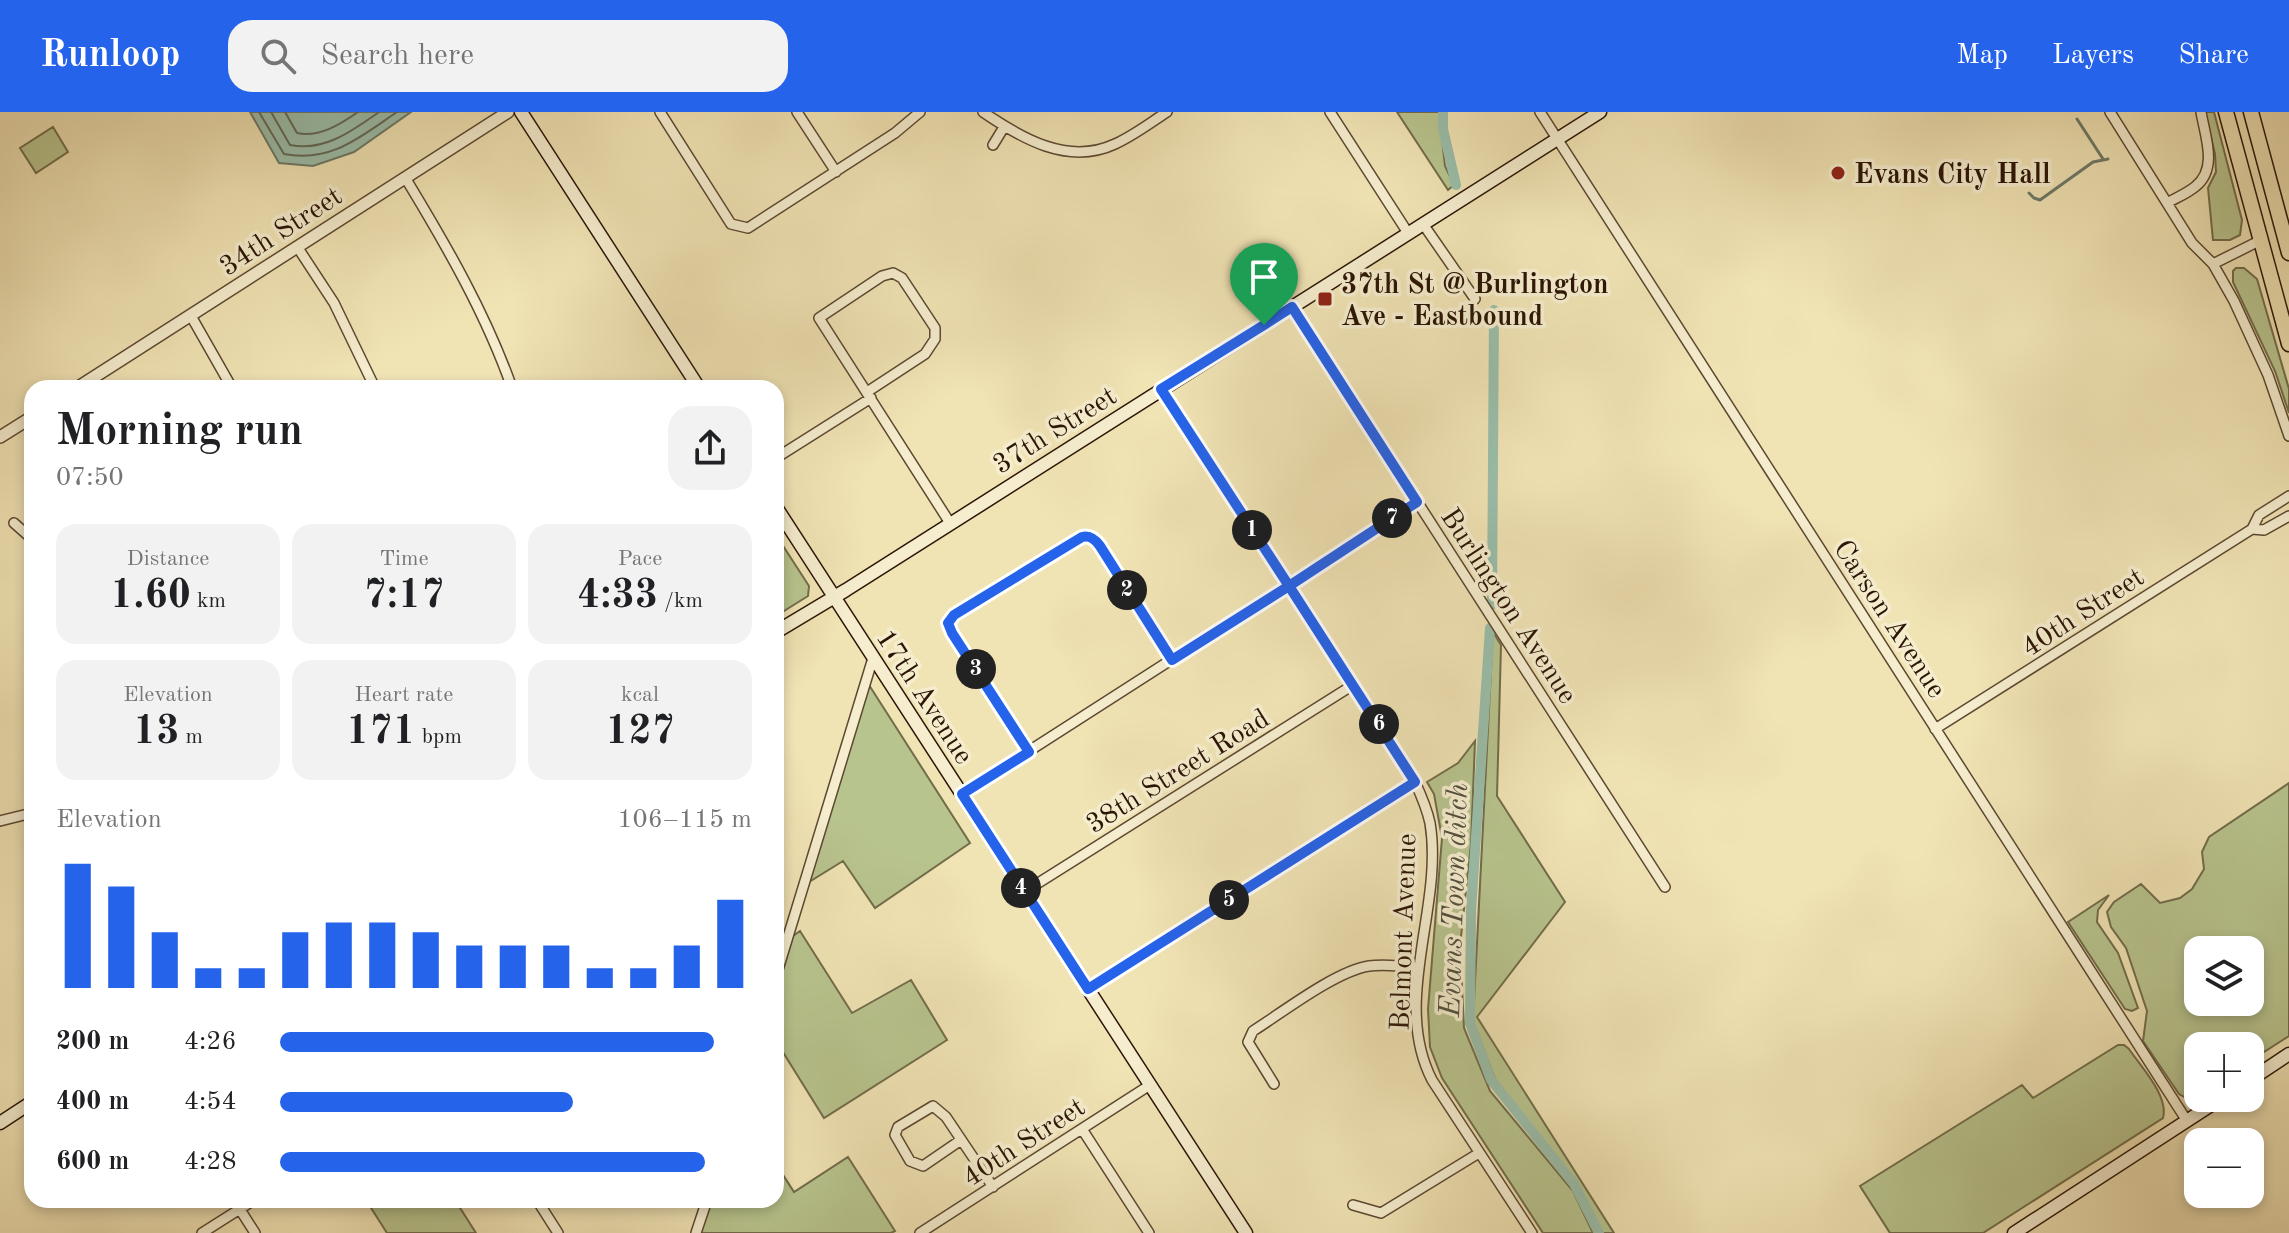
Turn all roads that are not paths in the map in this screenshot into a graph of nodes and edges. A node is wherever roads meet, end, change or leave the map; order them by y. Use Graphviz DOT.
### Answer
graph roads {
  1 [pos="508,112"];
  2 [pos="521,112"];
  3 [pos="660,112"];
  4 [pos="797,112"];
  5 [pos="920,112"];
  6 [pos="983,112"];
  7 [pos="1167,112"];
  8 [pos="1330,112"];
  9 [pos="1540,112"];
  10 [pos="1600,112"];
  11 [pos="2110,112"];
  12 [pos="2201,112"];
  13 [pos="2226,112"];
  14 [pos="2251,112"];
  15 [pos="1004,127"];
  16 [pos="1557,139"];
  17 [pos="993,145"];
  18 [pos="836,172"];
  19 [pos="406,179"];
  20 [pos="2167,203"];
  21 [pos="1423,224"];
  22 [pos="2286,225"];
  23 [pos="1408,233"];
  24 [pos="2261,240"];
  25 [pos="298,248"];
  26 [pos="2289,253"];
  27 [pos="2213,264"];
  28 [pos="1475,299"];
  29 [pos="1292,307"];
  30 [pos="191,316"];
  31 [pos="2289,344"];
  32 [pos="94,380"];
  33 [pos="227,380"];
  34 [pos="371,380"];
  35 [pos="509,380"];
  36 [pos="694,380"];
  37 [pos="1161,389"];
  38 [pos="869,395"];
  39 [pos="24,422"];
  40 [pos="2289,436"];
  41 [pos="0,437"];
  42 [pos="784,453"];
  43 [pos="2289,496"];
  44 [pos="1417,502"];
  45 [pos="2289,516"];
  46 [pos="784,519"];
  47 [pos="14,523"];
  48 [pos="950,523"];
  49 [pos="2252,529"];
  50 [pos="24,532"];
  51 [pos="1289,586"];
  52 [pos="834,597"];
  53 [pos="784,627"];
  54 [pos="873,658"];
  55 [pos="1172,660"];
  56 [pos="1353,685"];
  57 [pos="1935,729"];
  58 [pos="1029,752"];
  59 [pos="1415,782"];
  60 [pos="962,794"];
  61 [pos="24,815"];
  62 [pos="0,821"];
  63 [pos="1665,887"];
  64 [pos="1024,892"];
  65 [pos="784,950"];
  66 [pos="1419,968"];
  67 [pos="1088,989"];
  68 [pos="2289,1054"];
  69 [pos="2264,1071"];
  70 [pos="1274,1084"];
  71 [pos="1150,1085"];
  72 [pos="24,1107"];
  73 [pos="2201,1112"];
  74 [pos="2187,1121"];
  75 [pos="0,1123"];
  76 [pos="1082,1129"];
  77 [pos="961,1140"];
  78 [pos="1479,1153"];
  79 [pos="993,1187"];
  80 [pos="1353,1205"];
  81 [pos="232,1208"];
  82 [pos="239,1208"];
  83 [pos="542,1208"];
  84 [pos="704,1208"];
  85 [pos="202,1233"];
  86 [pos="255,1233"];
  87 [pos="558,1233"];
  88 [pos="696,1233"];
  89 [pos="920,1233"];
  90 [pos="1149,1233"];
  91 [pos="1246,1233"];
  92 [pos="1532,1233"];
  93 [pos="2014,1233"];
  1 -- 19 [label="street, 34th Street"];
  2 -- 36 [label="main road"];
  3 -- 18 [label="street"];
  4 -- 18 [label="street"];
  5 -- 18 [label="street"];
  6 -- 15 [label="street"];
  7 -- 15 [label="street"];
  8 -- 23 [label="street"];
  9 -- 16 [label="street, Carson Avenue"];
  10 -- 16 [label="main road, 37th Street"];
  11 -- 20 [label="street"];
  12 -- 20 [label="street"];
  13 -- 24 [label="highway"];
  14 -- 22 [label="highway"];
  15 -- 17 [label="street"];
  16 -- 21 [label="main road, 37th Street"];
  16 -- 57 [label="street, Carson Avenue"];
  19 -- 25 [label="street, 34th Street"];
  19 -- 35 [label="street"];
  20 -- 27 [label="street"];
  21 -- 23 [label="main road, 37th Street"];
  21 -- 28 [label="street"];
  22 -- 26 [label="highway"];
  23 -- 29 [label="main road, 37th Street"];
  24 -- 27 [label="street"];
  24 -- 31 [label="highway"];
  25 -- 30 [label="street, 34th Street"];
  25 -- 34 [label="street"];
  27 -- 40 [label="street"];
  29 -- 37 [label="main road, 37th Street"];
  29 -- 44 [label="street, Burlington Avenue"];
  30 -- 32 [label="street, 34th Street"];
  30 -- 33 [label="street"];
  37 -- 48 [label="main road, 37th Street"];
  37 -- 51 [label="street, Belmont Avenue"];
  38 -- 38 [label="street"];
  38 -- 42 [label="street"];
  38 -- 48 [label="street"];
  39 -- 41 [label="street"];
  43 -- 49 [label="street, 40th Street"];
  44 -- 51 [label="street"];
  44 -- 63 [label="street, Burlington Avenue"];
  45 -- 49 [label="street, 40th Street"];
  46 -- 52 [label="main road, 17th Avenue"];
  47 -- 50 [label="street"];
  48 -- 52 [label="main road, 37th Street"];
  49 -- 57 [label="street, 40th Street"];
  51 -- 55 [label="street"];
  51 -- 56 [label="street, Belmont Avenue"];
  52 -- 53 [label="main road, 37th Street"];
  52 -- 54 [label="main road, 17th Avenue"];
  54 -- 60 [label="main road, 17th Avenue"];
  54 -- 65 [label="street"];
  55 -- 58 [label="street"];
  55 -- 58 [label="street"];
  56 -- 59 [label="street, Belmont Avenue"];
  56 -- 64 [label="street, 38th Street Road"];
  57 -- 74 [label="street, Carson Avenue"];
  58 -- 60 [label="street"];
  59 -- 66 [label="street, Belmont Avenue"];
  59 -- 67 [label="street"];
  60 -- 64 [label="main road, 17th Avenue"];
  61 -- 62 [label="street"];
  64 -- 67 [label="main road, 17th Avenue"];
  66 -- 70 [label="street"];
  66 -- 78 [label="street, Belmont Avenue"];
  67 -- 71 [label="main road, 17th Avenue"];
  68 -- 69 [label="main road"];
  71 -- 76 [label="street, 40th Street"];
  71 -- 91 [label="main road, 17th Avenue"];
  72 -- 75 [label="main road"];
  73 -- 74 [label="main road"];
  74 -- 93 [label="main road"];
  76 -- 79 [label="street, 40th Street"];
  76 -- 90 [label="street"];
  77 -- 77 [label="street"];
  77 -- 79 [label="street"];
  78 -- 80 [label="street"];
  78 -- 92 [label="street, Belmont Avenue"];
  79 -- 89 [label="street, 40th Street"];
  81 -- 85 [label="street"];
  82 -- 86 [label="street"];
  83 -- 87 [label="street"];
  84 -- 88 [label="street"];
}
